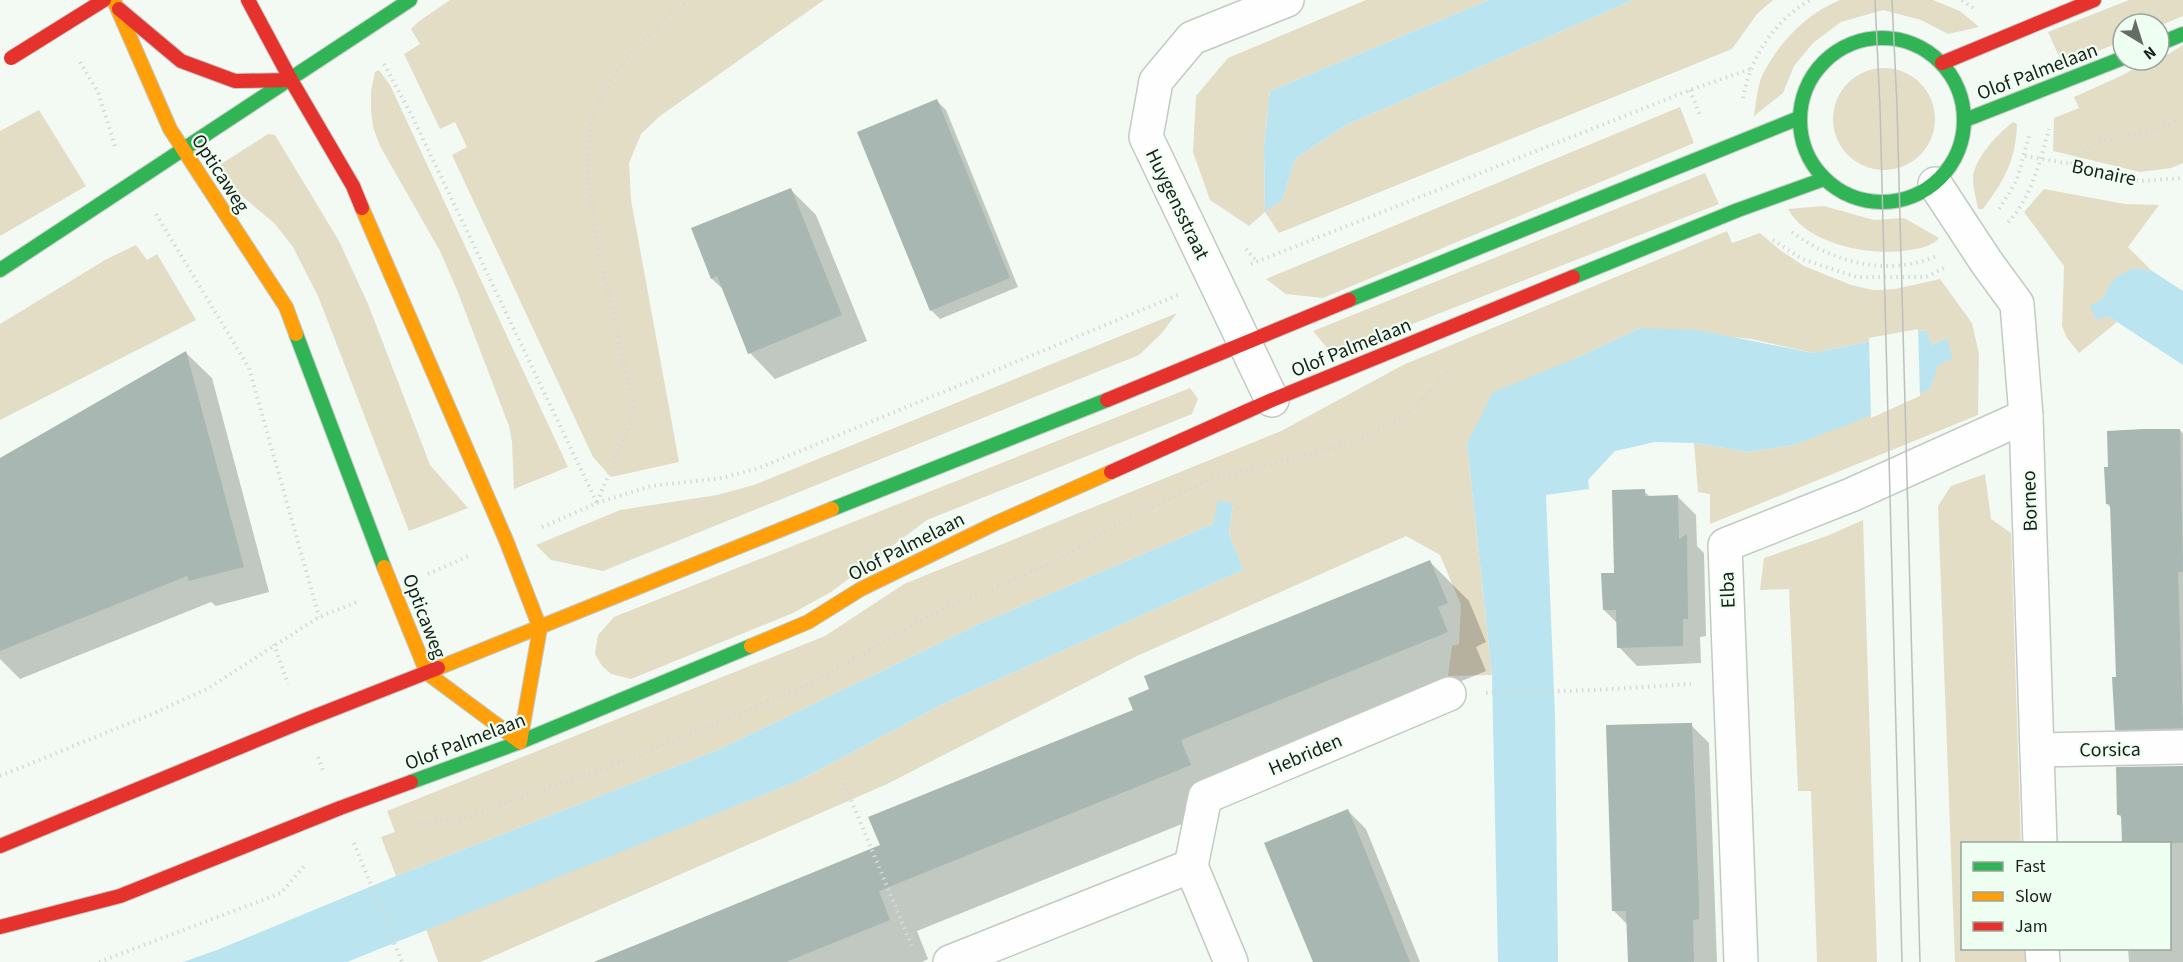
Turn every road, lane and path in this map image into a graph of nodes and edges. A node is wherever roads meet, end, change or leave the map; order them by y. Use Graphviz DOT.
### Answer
graph roads {
  1 [pos="104,0"];
  2 [pos="248,0"];
  3 [pos="410,0"];
  4 [pos="690,0"];
  5 [pos="1287,0"];
  6 [pos="1962,0"];
  7 [pos="2094,0"];
  8 [pos="116,4"];
  9 [pos="366,30"];
  10 [pos="2002,38"];
  11 [pos="5,62"];
  12 [pos="80,62"];
  13 [pos="1942,63"];
  14 [pos="2111,63"];
  15 [pos="1750,69"];
  16 [pos="291,80"];
  17 [pos="2027,96"];
  18 [pos="1799,118"];
  19 [pos="1965,120"];
  20 [pos="2183,120"];
  21 [pos="182,150"];
  22 [pos="2025,156"];
  23 [pos="2071,164"];
  24 [pos="2183,177"];
  25 [pos="1824,179"];
  26 [pos="136,182"];
  27 [pos="1935,184"];
  28 [pos="1780,235"];
  29 [pos="1970,238"];
  30 [pos="1771,239"];
  31 [pos="1854,263"];
  32 [pos="0,270"];
  33 [pos="1214,280"];
  34 [pos="1244,342"];
  35 [pos="1450,370"];
  36 [pos="1272,400"];
  37 [pos="2026,416"];
  38 [pos="597,503"];
  39 [pos="507,540"];
  40 [pos="394,588"];
  41 [pos="319,617"];
  42 [pos="540,628"];
  43 [pos="427,674"];
  44 [pos="1731,682"];
  45 [pos="1449,694"];
  46 [pos="520,742"];
  47 [pos="2183,747"];
  48 [pos="2037,750"];
  49 [pos="0,776"];
  50 [pos="842,778"];
  51 [pos="413,824"];
  52 [pos="364,841"];
  53 [pos="2040,842"];
  54 [pos="355,844"];
  55 [pos="0,846"];
  56 [pos="345,848"];
  57 [pos="307,862"];
  58 [pos="1191,866"];
  59 [pos="0,927"];
  60 [pos="914,951"];
  61 [pos="99,962"];
  62 [pos="402,962"];
  63 [pos="951,962"];
  64 [pos="1231,962"];
  65 [pos="1741,962"];
  1 -- 11 [label="street, bridge"];
  2 -- 16 [label="street"];
  3 -- 9 [label="street"];
  4 -- 38 [label="path"];
  5 -- 33 [label="street, Huygensstraat"];
  6 -- 10 [label="path"];
  7 -- 10 [label="street"];
  8 -- 16 [label="street"];
  8 -- 21 [label="street, Opticaweg"];
  9 -- 16 [label="street"];
  9 -- 38 [label="path"];
  10 -- 13 [label="street"];
  12 -- 26 [label="path"];
  13 -- 18 [label="street"];
  13 -- 19 [label="street"];
  14 -- 17 [label="street, Olof Palmelaan"];
  15 -- 33 [label="path"];
  16 -- 21 [label="street"];
  16 -- 39 [label="street"];
  17 -- 19 [label="street, Olof Palmelaan"];
  17 -- 22 [label="path"];
  18 -- 25 [label="street"];
  18 -- 34 [label="street"];
  19 -- 27 [label="street"];
  20 -- 23 [label="path"];
  21 -- 26 [label="street"];
  21 -- 40 [label="street, Opticaweg"];
  22 -- 23 [label="path, Bonaire"];
  22 -- 29 [label="path"];
  23 -- 24 [label="path, Bonaire"];
  25 -- 27 [label="street"];
  25 -- 36 [label="street, Olof Palmelaan"];
  26 -- 32 [label="street"];
  26 -- 41 [label="path"];
  27 -- 29 [label="street, Borneo"];
  28 -- 30 [label="path"];
  29 -- 31 [label="path"];
  29 -- 37 [label="street, Borneo"];
  33 -- 34 [label="street, Huygensstraat"];
  33 -- 38 [label="path"];
  34 -- 36 [label="street, Huygensstraat"];
  34 -- 42 [label="street"];
  35 -- 51 [label="path"];
  36 -- 46 [label="street, Olof Palmelaan"];
  37 -- 44 [label="street, Elba"];
  37 -- 48 [label="street, Borneo"];
  38 -- 39 [label="path"];
  39 -- 40 [label="path"];
  39 -- 42 [label="street"];
  40 -- 41 [label="path"];
  40 -- 43 [label="street, Opticaweg"];
  41 -- 49 [label="path"];
  42 -- 43 [label="street"];
  42 -- 46 [label="street"];
  43 -- 46 [label="street, Opticaweg"];
  43 -- 55 [label="street"];
  44 -- 45 [label="path"];
  44 -- 65 [label="street, Elba"];
  45 -- 58 [label="street, Hebriden"];
  46 -- 59 [label="street, Olof Palmelaan"];
  47 -- 48 [label="street, Corsica"];
  48 -- 53 [label="street, Borneo"];
  50 -- 60 [label="path"];
  52 -- 54 [label="path"];
  54 -- 56 [label="path"];
  54 -- 62 [label="path"];
  57 -- 61 [label="path"];
  58 -- 63 [label="street"];
  58 -- 64 [label="street"];
}
